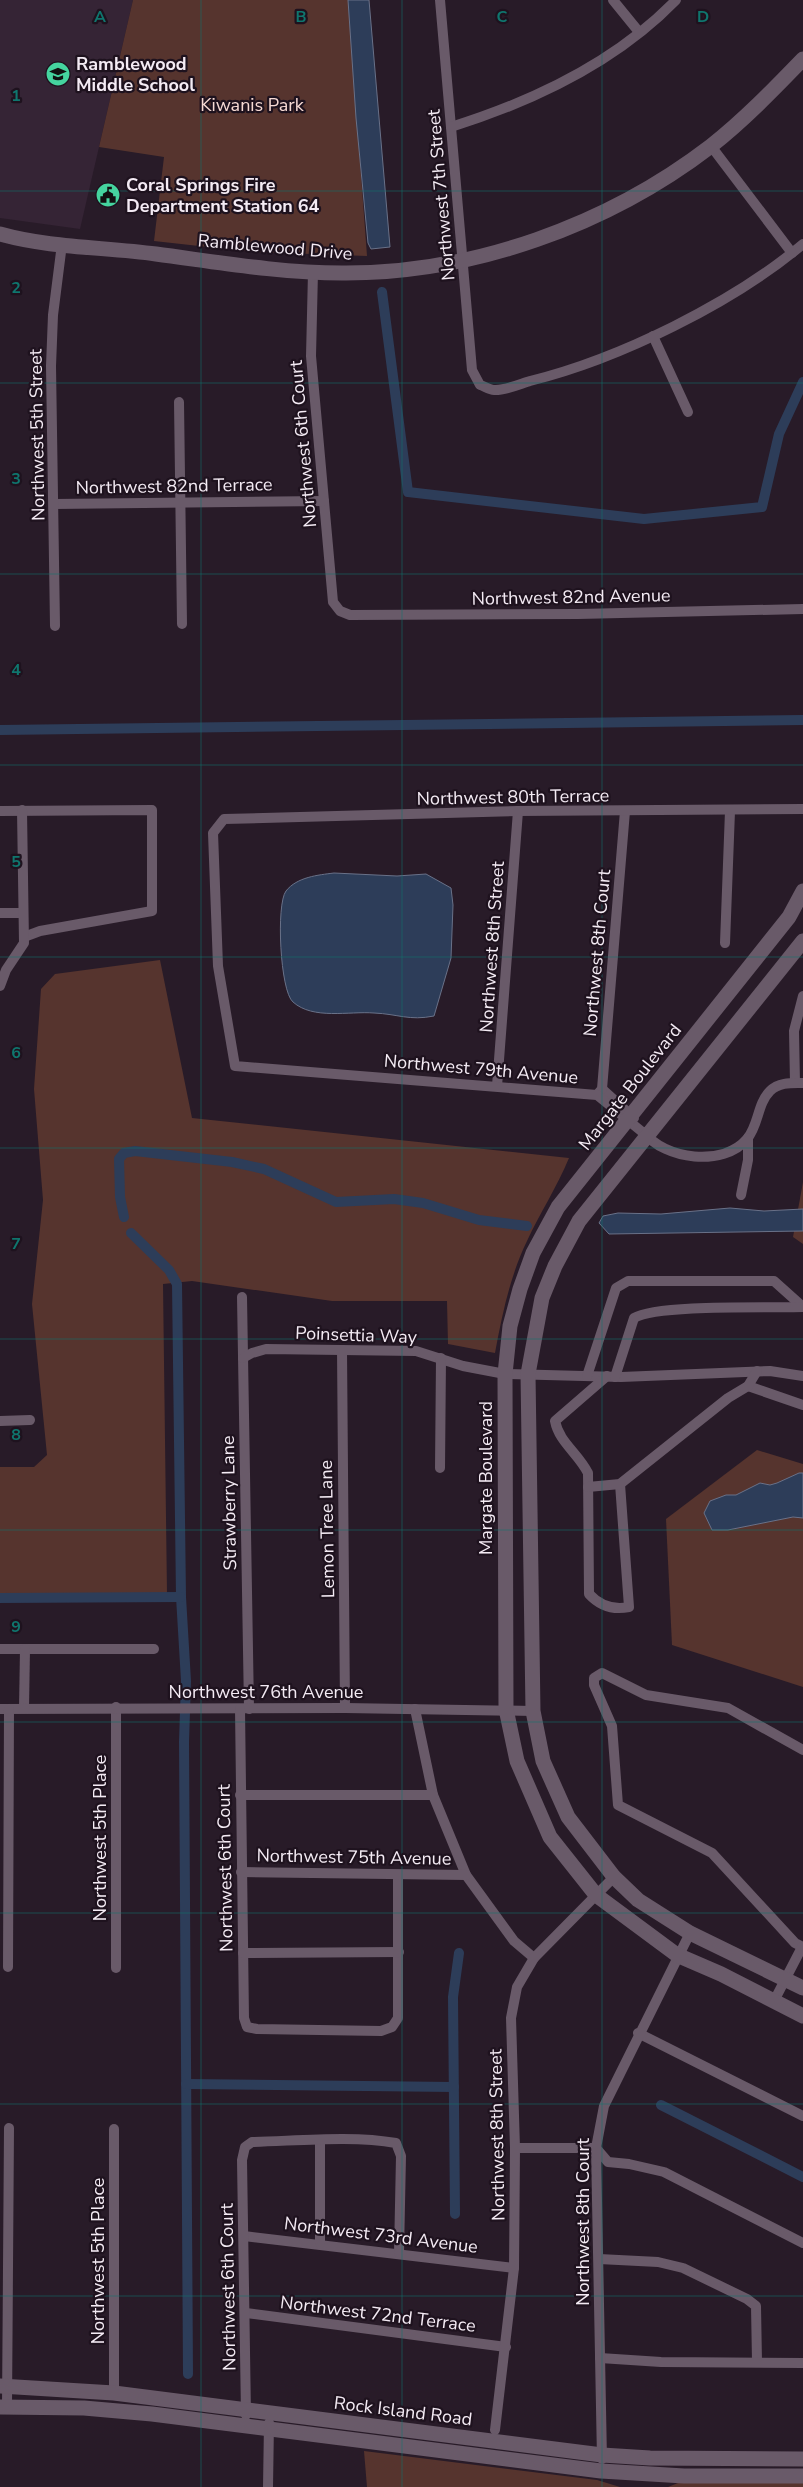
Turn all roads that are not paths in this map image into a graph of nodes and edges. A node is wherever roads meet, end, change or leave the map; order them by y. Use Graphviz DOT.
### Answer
graph roads {
  1 [pos="440,0"];
  2 [pos="613,0"];
  3 [pos="676,0"];
  4 [pos="639,32"];
  5 [pos="803,59"];
  6 [pos="451,127"];
  7 [pos="711,146"];
  8 [pos="4,237"];
  9 [pos="62,244"];
  10 [pos="803,244"];
  11 [pos="792,253"];
  12 [pos="463,260"];
  13 [pos="312,272"];
  14 [pos="653,336"];
  15 [pos="179,402"];
  16 [pos="688,412"];
  17 [pos="324,500"];
  18 [pos="182,502"];
  19 [pos="54,504"];
  20 [pos="803,609"];
  21 [pos="340,611"];
  22 [pos="182,624"];
  23 [pos="55,626"];
  24 [pos="803,809"];
  25 [pos="0,810"];
  26 [pos="22,810"];
  27 [pos="518,811"];
  28 [pos="625,811"];
  29 [pos="730,811"];
  30 [pos="803,891"];
  31 [pos="0,913"];
  32 [pos="23,913"];
  33 [pos="24,937"];
  34 [pos="803,941"];
  35 [pos="725,943"];
  36 [pos="0,986"];
  37 [pos="803,996"];
  38 [pos="235,1066"];
  39 [pos="799,1083"];
  40 [pos="497,1086"];
  41 [pos="599,1092"];
  42 [pos="629,1117"];
  43 [pos="646,1135"];
  44 [pos="748,1138"];
  45 [pos="741,1195"];
  46 [pos="242,1297"];
  47 [pos="803,1307"];
  48 [pos="342,1350"];
  49 [pos="243,1358"];
  50 [pos="441,1358"];
  51 [pos="757,1371"];
  52 [pos="505,1374"];
  53 [pos="528,1374"];
  54 [pos="587,1376"];
  55 [pos="611,1376"];
  56 [pos="803,1376"];
  57 [pos="748,1386"];
  58 [pos="803,1405"];
  59 [pos="30,1420"];
  60 [pos="0,1421"];
  61 [pos="440,1468"];
  62 [pos="620,1484"];
  63 [pos="588,1488"];
  64 [pos="0,1649"];
  65 [pos="24,1649"];
  66 [pos="154,1649"];
  67 [pos="116,1707"];
  68 [pos="24,1708"];
  69 [pos="345,1708"];
  70 [pos="4,1709"];
  71 [pos="244,1709"];
  72 [pos="415,1709"];
  73 [pos="506,1709"];
  74 [pos="533,1710"];
  75 [pos="803,1750"];
  76 [pos="240,1795"];
  77 [pos="433,1795"];
  78 [pos="241,1872"];
  79 [pos="398,1875"];
  80 [pos="466,1875"];
  81 [pos="614,1877"];
  82 [pos="596,1895"];
  83 [pos="690,1933"];
  84 [pos="803,1947"];
  85 [pos="399,1952"];
  86 [pos="243,1953"];
  87 [pos="677,1955"];
  88 [pos="534,1958"];
  89 [pos="8,1967"];
  90 [pos="116,1968"];
  91 [pos="786,1980"];
  92 [pos="803,1988"];
  93 [pos="774,2001"];
  94 [pos="803,2015"];
  95 [pos="638,2033"];
  96 [pos="803,2116"];
  97 [pos="9,2128"];
  98 [pos="114,2129"];
  99 [pos="320,2140"];
  100 [pos="515,2148"];
  101 [pos="596,2148"];
  102 [pos="244,2236"];
  103 [pos="320,2243"];
  104 [pos="803,2243"];
  105 [pos="399,2253"];
  106 [pos="599,2259"];
  107 [pos="514,2268"];
  108 [pos="246,2313"];
  109 [pos="506,2347"];
  110 [pos="600,2358"];
  111 [pos="757,2362"];
  112 [pos="803,2363"];
  113 [pos="4,2386"];
  114 [pos="114,2392"];
  115 [pos="3,2407"];
  116 [pos="246,2410"];
  117 [pos="269,2413"];
  118 [pos="246,2426"];
  119 [pos="269,2429"];
  120 [pos="495,2430"];
  121 [pos="602,2455"];
  122 [pos="803,2459"];
  123 [pos="601,2471"];
  124 [pos="803,2476"];
  125 [pos="268,2487"];
  1 -- 6 [label="street, Northwest 7th Street"];
  2 -- 4 [label="street"];
  3 -- 4 [label="street"];
  4 -- 6 [label="street"];
  5 -- 7 [label="street, Ramblewood Drive"];
  6 -- 12 [label="street, Northwest 7th Street"];
  7 -- 11 [label="street"];
  7 -- 12 [label="street, Ramblewood Drive"];
  8 -- 9 [label="street, Ramblewood Drive"];
  9 -- 13 [label="street, Ramblewood Drive"];
  9 -- 19 [label="street, Northwest 5th Street"];
  10 -- 11 [label="street"];
  11 -- 14 [label="street"];
  12 -- 13 [label="street, Ramblewood Drive"];
  12 -- 14 [label="street, Northwest 7th Street"];
  13 -- 17 [label="street, Northwest 6th Court"];
  14 -- 16 [label="street"];
  15 -- 18 [label="street"];
  17 -- 18 [label="street, Northwest 82nd Terrace"];
  17 -- 21 [label="street, Northwest 6th Court"];
  18 -- 19 [label="street, Northwest 82nd Terrace"];
  18 -- 22 [label="street"];
  19 -- 23 [label="street, Northwest 5th Street"];
  20 -- 21 [label="street, Northwest 82nd Avenue"];
  24 -- 29 [label="street, Northwest 80th Terrace"];
  25 -- 26 [label="street"];
  26 -- 32 [label="street"];
  26 -- 33 [label="street"];
  27 -- 28 [label="street, Northwest 80th Terrace"];
  27 -- 38 [label="street, Northwest 80th Terrace"];
  27 -- 40 [label="street, Northwest 8th Street"];
  28 -- 29 [label="street, Northwest 80th Terrace"];
  28 -- 41 [label="street, Northwest 8th Court"];
  29 -- 35 [label="street"];
  30 -- 42 [label="street, Margate Boulevard"];
  31 -- 32 [label="street"];
  32 -- 33 [label="street"];
  33 -- 36 [label="street"];
  34 -- 43 [label="street"];
  37 -- 39 [label="street"];
  38 -- 40 [label="street, Northwest 79th Avenue"];
  39 -- 44 [label="street"];
  40 -- 41 [label="street, Northwest 79th Avenue"];
  41 -- 42 [label="street, Northwest 79th Avenue"];
  42 -- 43 [label="street, Northwest 79th Avenue"];
  42 -- 52 [label="street, Margate Boulevard"];
  43 -- 44 [label="street"];
  43 -- 53 [label="street"];
  44 -- 45 [label="street"];
  46 -- 49 [label="street, Strawberry Lane"];
  47 -- 54 [label="street"];
  47 -- 55 [label="street"];
  48 -- 49 [label="street, Poinsettia Way"];
  48 -- 50 [label="street, Poinsettia Way"];
  48 -- 69 [label="street, Lemon Tree Lane"];
  49 -- 71 [label="street, Strawberry Lane"];
  50 -- 52 [label="street, Poinsettia Way"];
  50 -- 61 [label="street"];
  51 -- 55 [label="street, Poinsettia Way"];
  51 -- 56 [label="street, Poinsettia Way"];
  51 -- 57 [label="street"];
  52 -- 53 [label="street, Poinsettia Way"];
  52 -- 73 [label="street, Margate Boulevard"];
  53 -- 54 [label="street, Poinsettia Way"];
  53 -- 74 [label="street"];
  54 -- 55 [label="street, Poinsettia Way"];
  55 -- 63 [label="street"];
  57 -- 58 [label="street"];
  57 -- 62 [label="street"];
  59 -- 60 [label="street"];
  62 -- 63 [label="street"];
  62 -- 63 [label="street"];
  64 -- 65 [label="street"];
  65 -- 66 [label="street"];
  65 -- 68 [label="street"];
  67 -- 68 [label="street, Northwest 76th Avenue"];
  67 -- 71 [label="street, Northwest 76th Avenue"];
  67 -- 90 [label="street, Northwest 5th Place"];
  68 -- 70 [label="street, Northwest 76th Avenue"];
  69 -- 71 [label="street, Northwest 76th Avenue"];
  69 -- 72 [label="street, Northwest 76th Avenue"];
  70 -- 89 [label="street"];
  71 -- 76 [label="street, Northwest 6th Court"];
  72 -- 73 [label="street, Northwest 76th Avenue"];
  72 -- 77 [label="street"];
  73 -- 74 [label="street, Northwest 76th Avenue"];
  73 -- 82 [label="street, Margate Boulevard"];
  74 -- 81 [label="street"];
  75 -- 84 [label="street"];
  76 -- 77 [label="street"];
  76 -- 78 [label="street, Northwest 6th Court"];
  77 -- 80 [label="street"];
  78 -- 79 [label="street, Northwest 75th Avenue"];
  78 -- 86 [label="street, Northwest 6th Court"];
  79 -- 80 [label="street, Northwest 75th Avenue"];
  79 -- 85 [label="street"];
  80 -- 88 [label="street"];
  81 -- 82 [label="street, Northwest 8th Street"];
  81 -- 83 [label="street"];
  82 -- 87 [label="street, Margate Boulevard"];
  82 -- 88 [label="street, Northwest 8th Street"];
  83 -- 87 [label="street, Northwest 8th Court"];
  83 -- 91 [label="street"];
  84 -- 91 [label="street"];
  85 -- 86 [label="street"];
  85 -- 86 [label="street, Northwest 6th Court"];
  87 -- 93 [label="street, Margate Boulevard"];
  87 -- 95 [label="street, Northwest 8th Court"];
  88 -- 100 [label="street, Northwest 8th Street"];
  91 -- 92 [label="street"];
  91 -- 93 [label="street"];
  93 -- 94 [label="street, Margate Boulevard"];
  95 -- 96 [label="street"];
  95 -- 101 [label="street, Northwest 8th Court"];
  97 -- 113 [label="street"];
  98 -- 114 [label="street, Northwest 5th Place"];
  99 -- 102 [label="street, Northwest 6th Court"];
  99 -- 103 [label="street"];
  99 -- 105 [label="street"];
  100 -- 101 [label="street"];
  100 -- 107 [label="street, Northwest 8th Street"];
  101 -- 104 [label="street"];
  101 -- 106 [label="street, Northwest 8th Court"];
  102 -- 103 [label="street, Northwest 73rd Avenue"];
  102 -- 108 [label="street, Northwest 6th Court"];
  103 -- 105 [label="street, Northwest 73rd Avenue"];
  105 -- 107 [label="street, Northwest 73rd Avenue"];
  106 -- 110 [label="street, Northwest 8th Court"];
  106 -- 111 [label="street"];
  107 -- 109 [label="street, Northwest 8th Street"];
  108 -- 109 [label="street, Northwest 72nd Terrace"];
  108 -- 116 [label="street, Northwest 6th Court"];
  109 -- 120 [label="street, Northwest 8th Street"];
  110 -- 111 [label="street"];
  110 -- 121 [label="street, Northwest 8th Court"];
  111 -- 112 [label="street"];
  113 -- 114 [label="street, Rock Island Road"];
  113 -- 115 [label="street"];
  114 -- 116 [label="street, Rock Island Road"];
  115 -- 118 [label="street, Rock Island Road"];
  116 -- 117 [label="street, Rock Island Road"];
  116 -- 118 [label="street, Northwest 6th Court"];
  117 -- 119 [label="street"];
  117 -- 121 [label="street, Rock Island Road"];
  118 -- 119 [label="street, Rock Island Road"];
  119 -- 123 [label="street, Rock Island Road"];
  119 -- 125 [label="street"];
  121 -- 122 [label="street, Rock Island Road"];
  121 -- 123 [label="street, Northwest 8th Court"];
  123 -- 124 [label="street, Rock Island Road"];
}
